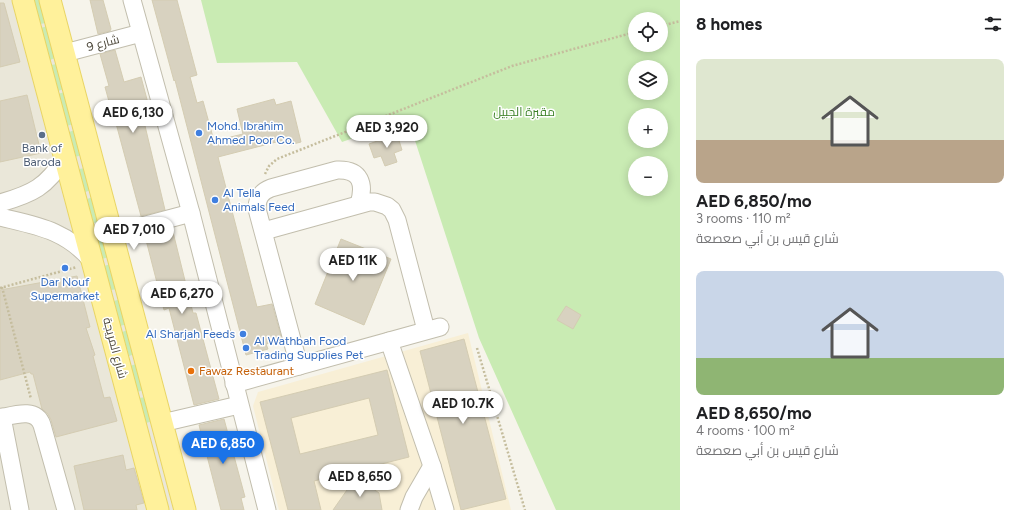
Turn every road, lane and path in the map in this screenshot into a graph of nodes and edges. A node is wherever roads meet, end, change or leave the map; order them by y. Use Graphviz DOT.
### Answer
graph roads {
  1 [pos="22,0"];
  2 [pos="50,0"];
  3 [pos="132,0"];
  4 [pos="680,22"];
  5 [pos="668,25"];
  6 [pos="141,33"];
  7 [pos="628,34"];
  8 [pos="65,53"];
  9 [pos="65,157"];
  10 [pos="262,192"];
  11 [pos="0,202"];
  12 [pos="359,204"];
  13 [pos="191,213"];
  14 [pos="0,217"];
  15 [pos="264,231"];
  16 [pos="112,234"];
  17 [pos="92,262"];
  18 [pos="1,287"];
  19 [pos="389,341"];
  20 [pos="477,348"];
  21 [pos="299,366"];
  22 [pos="234,384"];
  23 [pos="239,405"];
  24 [pos="35,415"];
  25 [pos="1,417"];
  26 [pos="162,423"];
  27 [pos="432,466"];
  28 [pos="150,480"];
  29 [pos="20,510"];
  30 [pos="66,510"];
  31 [pos="158,510"];
  32 [pos="179,510"];
  33 [pos="185,510"];
  34 [pos="267,510"];
  35 [pos="409,510"];
  36 [pos="445,510"];
  37 [pos="525,510"];
  1 -- 9 [label="main road, شارع المريجة"];
  2 -- 8 [label="main road"];
  3 -- 6 [label="street"];
  4 -- 5 [label="path"];
  6 -- 8 [label="street, شارع 9"];
  6 -- 13 [label="street"];
  7 -- 10 [label="path"];
  8 -- 16 [label="main road"];
  9 -- 11 [label="street"];
  9 -- 17 [label="main road, شارع المريجة"];
  10 -- 12 [label="street"];
  10 -- 15 [label="street"];
  12 -- 15 [label="street"];
  12 -- 19 [label="street"];
  13 -- 16 [label="street"];
  13 -- 22 [label="street"];
  14 -- 17 [label="street"];
  15 -- 21 [label="street"];
  16 -- 26 [label="main road"];
  17 -- 18 [label="path"];
  17 -- 28 [label="main road, شارع المريجة"];
  18 -- 24 [label="path"];
  19 -- 21 [label="street"];
  19 -- 27 [label="street"];
  20 -- 37 [label="path"];
  21 -- 22 [label="street"];
  22 -- 23 [label="street"];
  23 -- 26 [label="street"];
  23 -- 34 [label="street"];
  24 -- 25 [label="street"];
  24 -- 30 [label="street"];
  25 -- 29 [label="street"];
  26 -- 33 [label="main road"];
  27 -- 35 [label="street"];
  27 -- 36 [label="street"];
  28 -- 31 [label="main road, شارع المريجة"];
  28 -- 32 [label="main road"];
}
